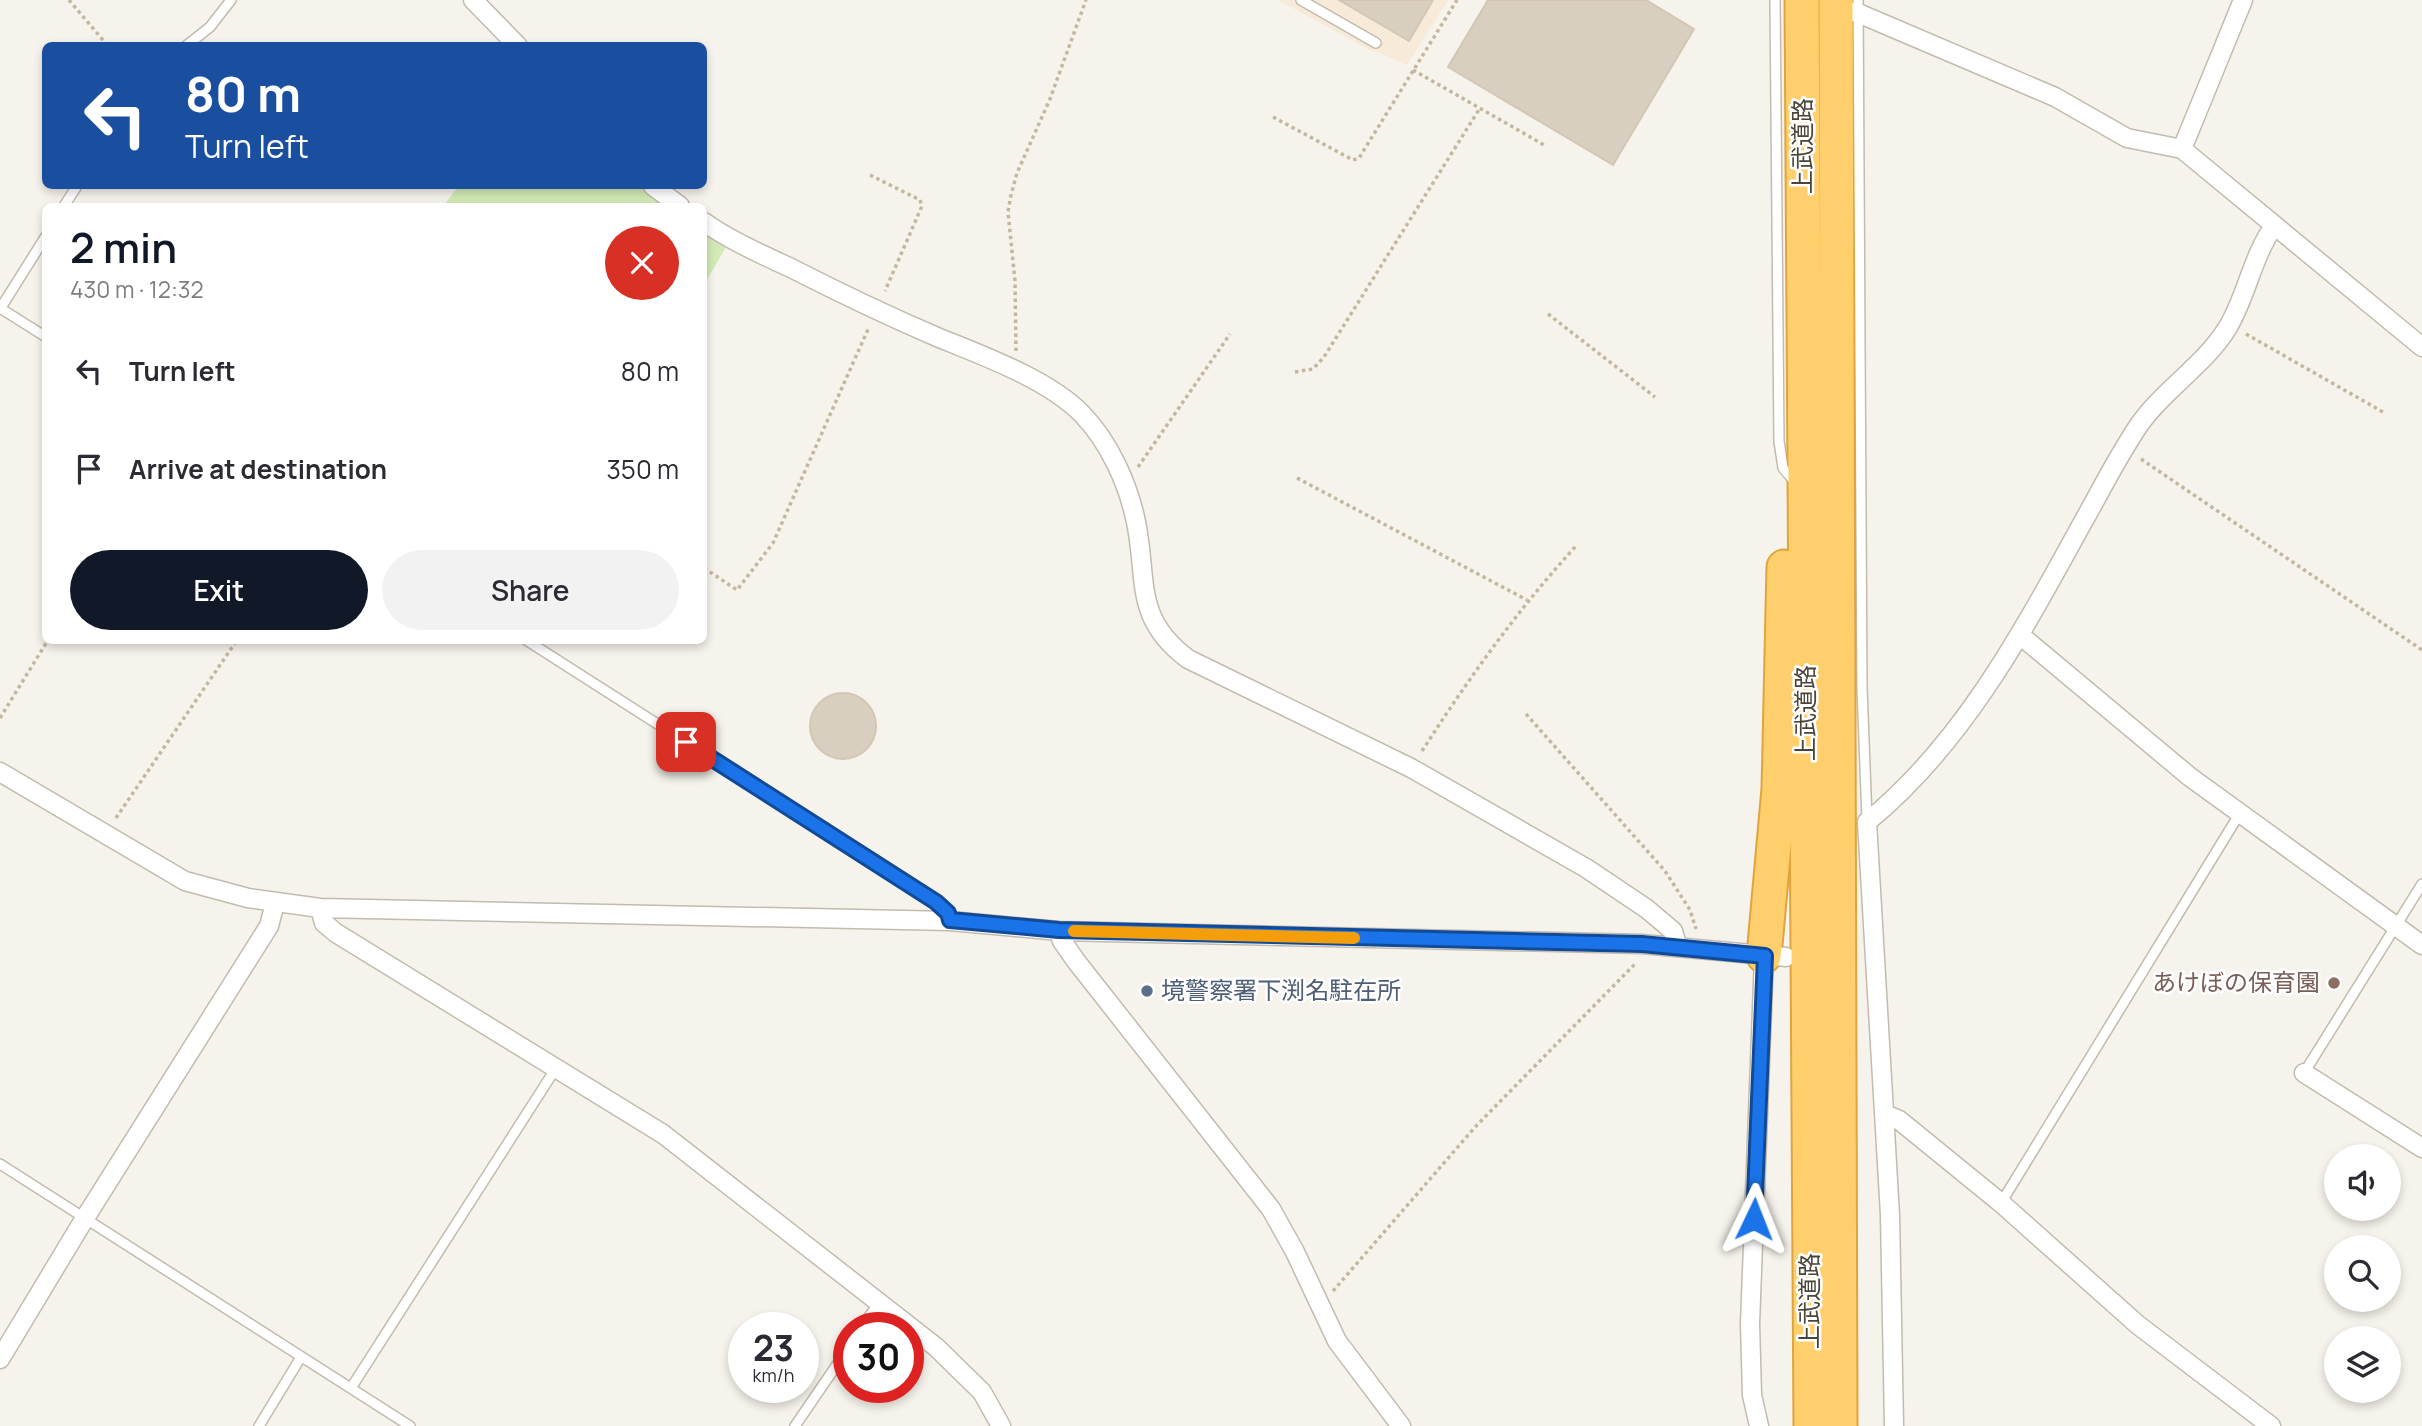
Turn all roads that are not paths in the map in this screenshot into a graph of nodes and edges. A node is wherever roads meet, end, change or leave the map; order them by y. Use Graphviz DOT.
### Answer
graph roads {
  1 [pos="232,0"];
  2 [pos="473,0"];
  3 [pos="1301,0"];
  4 [pos="1775,0"];
  5 [pos="1802,0"];
  6 [pos="2244,0"];
  7 [pos="1847,5"];
  8 [pos="191,42"];
  9 [pos="514,42"];
  10 [pos="1376,43"];
  11 [pos="2182,149"];
  12 [pos="657,189"];
  13 [pos="676,203"];
  14 [pos="707,224"];
  15 [pos="2274,226"];
  16 [pos="42,242"];
  17 [pos="0,309"];
  18 [pos="42,335"];
  19 [pos="2422,347"];
  20 [pos="1804,418"];
  21 [pos="1793,480"];
  22 [pos="2020,635"];
  23 [pos="532,644"];
  24 [pos="0,772"];
  25 [pos="2240,813"];
  26 [pos="1867,822"];
  27 [pos="2422,884"];
  28 [pos="275,903"];
  29 [pos="320,908"];
  30 [pos="950,920"];
  31 [pos="2396,927"];
  32 [pos="1059,930"];
  33 [pos="2422,945"];
  34 [pos="1676,946"];
  35 [pos="1775,956"];
  36 [pos="1852,959"];
  37 [pos="1876,959"];
  38 [pos="557,1066"];
  39 [pos="2304,1073"];
  40 [pos="1885,1114"];
  41 [pos="2422,1148"];
  42 [pos="0,1164"];
  43 [pos="2001,1203"];
  44 [pos="85,1218"];
  45 [pos="878,1304"];
  46 [pos="872,1312"];
  47 [pos="301,1357"];
  48 [pos="0,1359"];
  49 [pos="833,1370"];
  50 [pos="351,1388"];
  51 [pos="259,1426"];
  52 [pos="410,1426"];
  53 [pos="795,1426"];
  54 [pos="1001,1426"];
  55 [pos="1401,1426"];
  56 [pos="1759,1426"];
  57 [pos="1811,1426"];
  58 [pos="1840,1426"];
  59 [pos="1894,1426"];
  60 [pos="2271,1426"];
  1 -- 8 [label="lane"];
  2 -- 9 [label="street"];
  3 -- 10 [label="lane"];
  4 -- 21 [label="lane"];
  5 -- 20 [label="highway, 上武道路"];
  6 -- 11 [label="street"];
  7 -- 11 [label="street"];
  7 -- 26 [label="lane"];
  7 -- 58 [label="highway, 上武道路"];
  11 -- 15 [label="street"];
  12 -- 13 [label="street"];
  14 -- 34 [label="street"];
  15 -- 19 [label="street"];
  15 -- 22 [label="street"];
  16 -- 17 [label="lane"];
  17 -- 18 [label="lane"];
  20 -- 21 [label="highway"];
  20 -- 57 [label="highway, 上武道路"];
  21 -- 35 [label="highway"];
  22 -- 25 [label="street"];
  22 -- 26 [label="street"];
  23 -- 30 [label="lane"];
  24 -- 28 [label="street"];
  25 -- 31 [label="street"];
  25 -- 43 [label="lane"];
  26 -- 37 [label="street"];
  27 -- 31 [label="lane"];
  28 -- 29 [label="street"];
  28 -- 44 [label="street"];
  29 -- 30 [label="street"];
  29 -- 38 [label="street"];
  30 -- 32 [label="street"];
  31 -- 33 [label="street"];
  31 -- 39 [label="lane"];
  32 -- 34 [label="street"];
  32 -- 55 [label="street"];
  34 -- 35 [label="street"];
  35 -- 56 [label="street"];
  36 -- 37 [label="street"];
  37 -- 40 [label="street"];
  38 -- 45 [label="street"];
  38 -- 50 [label="lane"];
  39 -- 41 [label="street"];
  40 -- 43 [label="street"];
  40 -- 59 [label="street"];
  42 -- 44 [label="lane"];
  43 -- 60 [label="street"];
  44 -- 47 [label="lane"];
  44 -- 48 [label="street"];
  45 -- 46 [label="lane"];
  45 -- 54 [label="street"];
  47 -- 50 [label="lane"];
  47 -- 51 [label="lane"];
  49 -- 53 [label="lane"];
  50 -- 52 [label="lane"];
}
